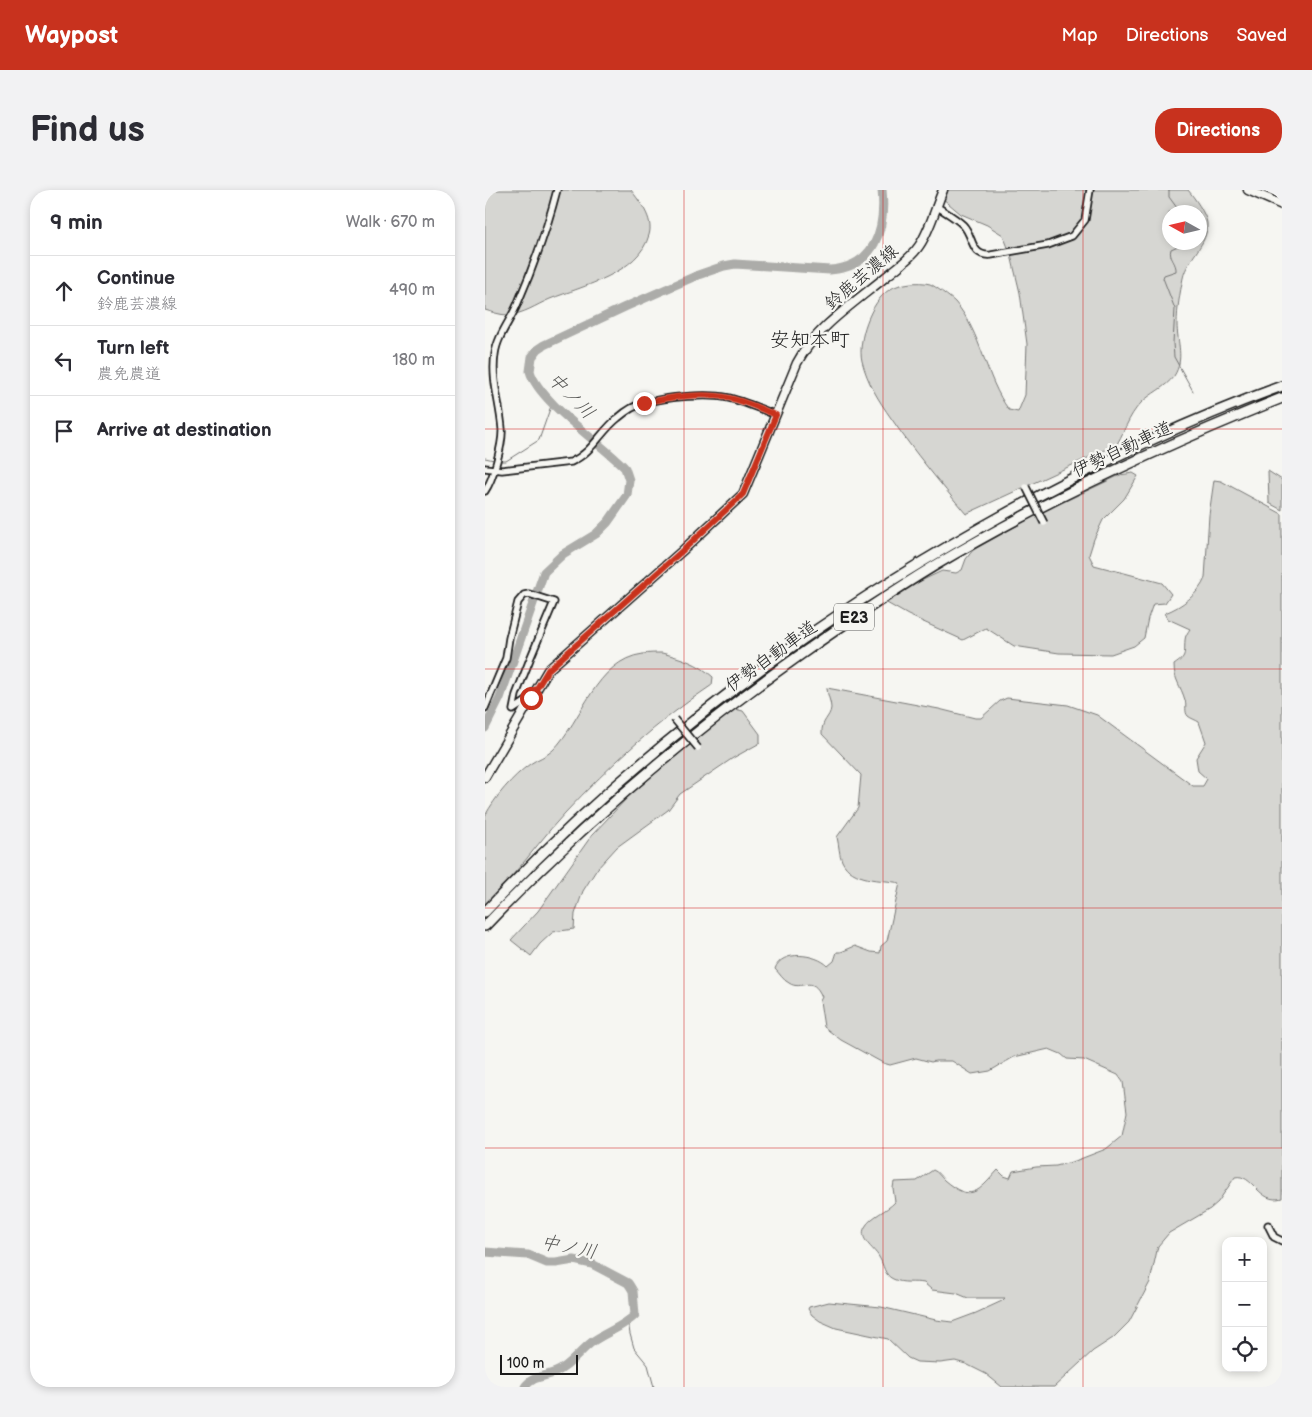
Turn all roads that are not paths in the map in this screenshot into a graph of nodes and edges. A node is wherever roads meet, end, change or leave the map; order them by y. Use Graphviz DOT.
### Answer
graph roads {
  1 [pos="557,190"];
  2 [pos="943,190"];
  3 [pos="1090,190"];
  4 [pos="1248,190"];
  5 [pos="1282,205"];
  6 [pos="936,206"];
  7 [pos="1282,386"];
  8 [pos="1282,398"];
  9 [pos="776,415"];
  10 [pos="495,467"];
  11 [pos="485,468"];
  12 [pos="1026,487"];
  13 [pos="485,491"];
  14 [pos="1044,522"];
  15 [pos="531,698"];
  16 [pos="485,708"];
  17 [pos="674,719"];
  18 [pos="698,748"];
  19 [pos="485,777"];
  20 [pos="485,912"];
  21 [pos="485,926"];
  22 [pos="1268,1225"];
  23 [pos="1282,1241"];
  1 -- 10 [label="street"];
  2 -- 6 [label="main road, 鈴鹿芸濃線"];
  3 -- 6 [label="street"];
  4 -- 5 [label="main road"];
  6 -- 9 [label="main road, 鈴鹿芸濃線"];
  7 -- 20 [label="highway, 伊勢自動車道 / E23"];
  8 -- 21 [label="highway, 伊勢自動車道 / E23"];
  9 -- 10 [label="street"];
  9 -- 15 [label="main road, 鈴鹿芸濃線"];
  10 -- 11 [label="street"];
  10 -- 13 [label="street"];
  12 -- 14 [label="street, bridge"];
  15 -- 16 [label="street"];
  15 -- 19 [label="main road, 鈴鹿芸濃線"];
  17 -- 18 [label="street, bridge"];
  22 -- 23 [label="street"];
}
